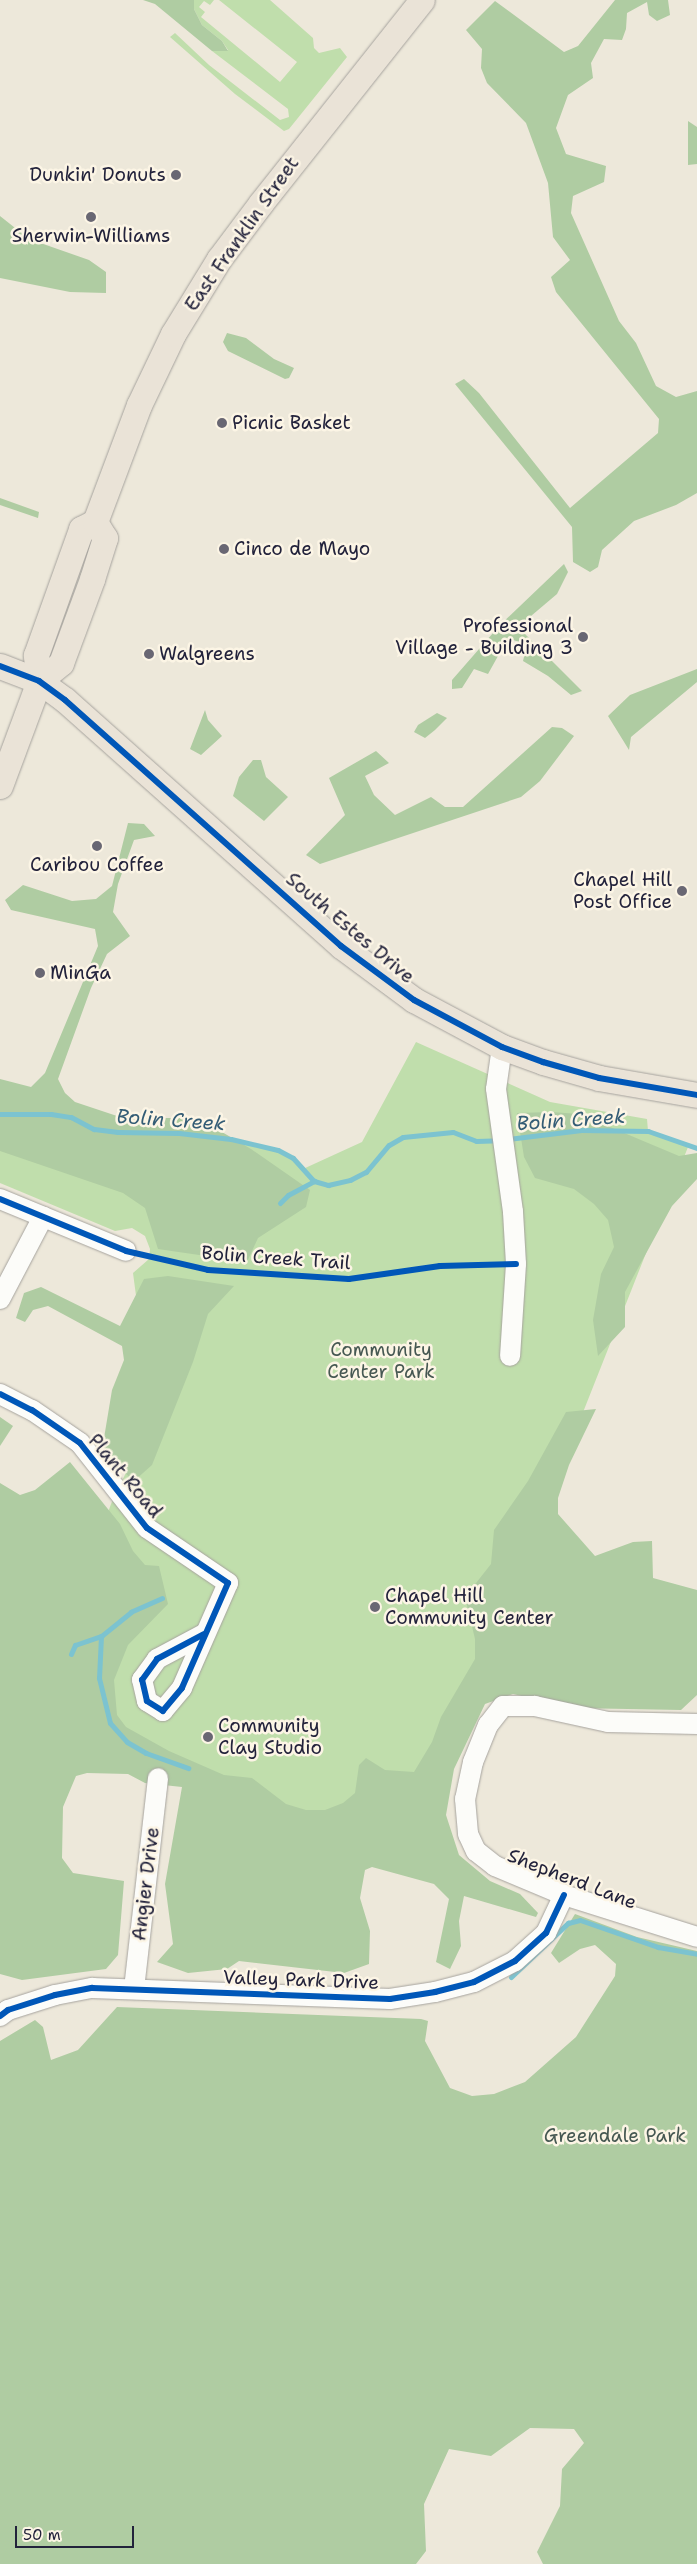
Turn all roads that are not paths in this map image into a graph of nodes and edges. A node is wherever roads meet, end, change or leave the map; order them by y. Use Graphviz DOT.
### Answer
graph roads {
  1 [pos="422,0"];
  2 [pos="0,666"];
  3 [pos="39,682"];
  4 [pos="0,786"];
  5 [pos="502,1047"];
  6 [pos="697,1096"];
  7 [pos="0,1199"];
  8 [pos="43,1217"];
  9 [pos="126,1251"];
  10 [pos="0,1299"];
  11 [pos="510,1356"];
  12 [pos="0,1394"];
  13 [pos="204,1634"];
  14 [pos="697,1724"];
  15 [pos="158,1778"];
  16 [pos="564,1895"];
  17 [pos="697,1937"];
  18 [pos="134,1989"];
  19 [pos="0,2016"];
  1 -- 3 [label="main road, East Franklin Street"];
  2 -- 3 [label="main road, South Estes Drive"];
  3 -- 4 [label="main road, East Franklin Street"];
  3 -- 5 [label="main road, South Estes Drive"];
  5 -- 6 [label="main road, South Estes Drive"];
  5 -- 11 [label="street"];
  7 -- 8 [label="street"];
  8 -- 9 [label="street"];
  8 -- 10 [label="street"];
  12 -- 13 [label="street, Plant Road"];
  14 -- 16 [label="street, Shepherd Lane"];
  15 -- 18 [label="street, Angier Drive"];
  16 -- 17 [label="street, Shepherd Lane"];
  16 -- 18 [label="street, Valley Park Drive"];
  18 -- 19 [label="street, Valley Park Drive"];
}
